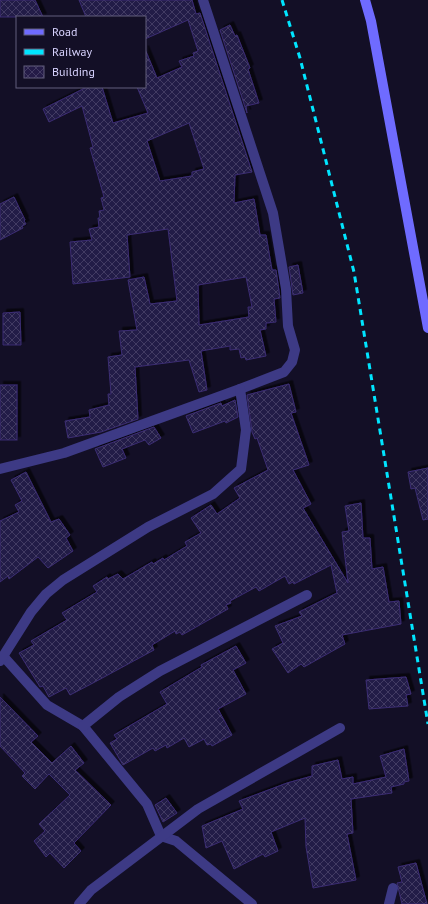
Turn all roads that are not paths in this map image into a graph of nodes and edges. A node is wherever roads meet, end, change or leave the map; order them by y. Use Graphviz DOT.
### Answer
graph roads {
  1 [pos="203,0"];
  2 [pos="365,0"];
  3 [pos="428,328"];
  4 [pos="240,389"];
  5 [pos="0,469"];
  6 [pos="307,595"];
  7 [pos="2,659"];
  8 [pos="83,726"];
  9 [pos="340,728"];
  10 [pos="161,836"];
  11 [pos="393,888"];
  12 [pos="79,904"];
  13 [pos="252,904"];
  14 [pos="389,904"];
  1 -- 4 [label="street"];
  2 -- 3 [label="main road"];
  4 -- 5 [label="street"];
  4 -- 7 [label="street"];
  6 -- 8 [label="street"];
  7 -- 8 [label="street"];
  8 -- 10 [label="street"];
  9 -- 10 [label="street"];
  10 -- 12 [label="street"];
  10 -- 13 [label="street"];
  11 -- 14 [label="street"];
}
